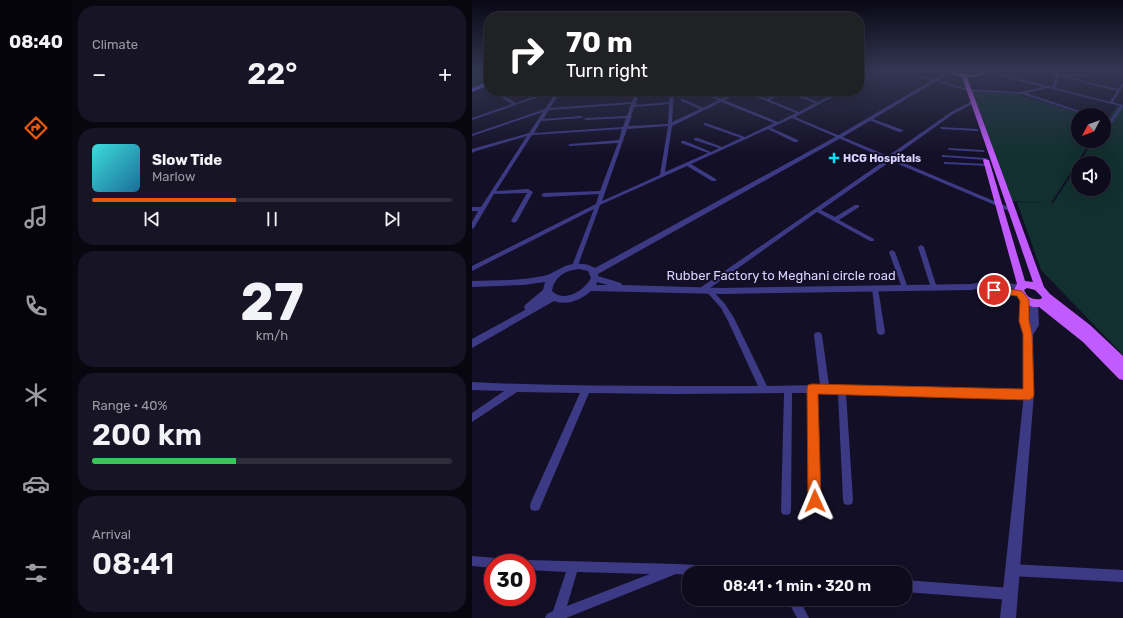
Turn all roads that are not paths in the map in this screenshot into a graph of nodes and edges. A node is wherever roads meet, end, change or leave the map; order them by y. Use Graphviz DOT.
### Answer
graph roads {
  1 [pos="506,99"];
  2 [pos="530,99"];
  3 [pos="554,99"];
  4 [pos="636,99"];
  5 [pos="671,99"];
  6 [pos="718,99"];
  7 [pos="765,99"];
  8 [pos="807,99"];
  9 [pos="826,99"];
  10 [pos="903,99"];
  11 [pos="970,99"];
  12 [pos="1039,99"];
  13 [pos="1094,99"];
  14 [pos="1114,99"];
  15 [pos="682,100"];
  16 [pos="721,100"];
  17 [pos="768,100"];
  18 [pos="671,103"];
  19 [pos="818,103"];
  20 [pos="971,103"];
  21 [pos="1111,103"];
  22 [pos="515,104"];
  23 [pos="634,104"];
  24 [pos="1123,106"];
  25 [pos="703,109"];
  26 [pos="1071,109"];
  27 [pos="547,110"];
  28 [pos="798,113"];
  29 [pos="581,117"];
  30 [pos="630,117"];
  31 [pos="792,117"];
  32 [pos="472,119"];
  33 [pos="586,119"];
  34 [pos="870,119"];
  35 [pos="540,120"];
  36 [pos="1111,122"];
  37 [pos="777,123"];
  38 [pos="705,124"];
  39 [pos="670,126"];
  40 [pos="768,128"];
  41 [pos="942,128"];
  42 [pos="625,129"];
  43 [pos="977,130"];
  44 [pos="901,131"];
  45 [pos="531,134"];
  46 [pos="472,136"];
  47 [pos="839,137"];
  48 [pos="745,138"];
  49 [pos="696,139"];
  50 [pos="621,141"];
  51 [pos="796,141"];
  52 [pos="684,142"];
  53 [pos="570,145"];
  54 [pos="722,148"];
  55 [pos="950,149"];
  56 [pos="983,151"];
  57 [pos="472,152"];
  58 [pos="711,153"];
  59 [pos="944,156"];
  60 [pos="889,159"];
  61 [pos="946,162"];
  62 [pos="987,162"];
  63 [pos="687,164"];
  64 [pos="662,176"];
  65 [pos="714,180"];
  66 [pos="603,192"];
  67 [pos="493,193"];
  68 [pos="544,195"];
  69 [pos="599,204"];
  70 [pos="857,206"];
  71 [pos="1000,206"];
  72 [pos="472,209"];
  73 [pos="817,210"];
  74 [pos="1011,210"];
  75 [pos="479,214"];
  76 [pos="835,220"];
  77 [pos="514,221"];
  78 [pos="472,227"];
  79 [pos="872,240"];
  80 [pos="921,247"];
  81 [pos="892,252"];
  82 [pos="575,266"];
  83 [pos="472,269"];
  84 [pos="592,272"];
  85 [pos="553,277"];
  86 [pos="517,282"];
  87 [pos="472,284"];
  88 [pos="590,288"];
  89 [pos="625,288"];
  90 [pos="876,288"];
  91 [pos="905,288"];
  92 [pos="934,288"];
  93 [pos="1040,288"];
  94 [pos="705,290"];
  95 [pos="549,292"];
  96 [pos="1030,296"];
  97 [pos="881,332"];
  98 [pos="818,336"];
  99 [pos="472,344"];
  100 [pos="1123,363"];
  101 [pos="1123,375"];
  102 [pos="472,386"];
  103 [pos="516,388"];
  104 [pos="586,389"];
  105 [pos="764,389"];
  106 [pos="788,389"];
  107 [pos="812,389"];
  108 [pos="825,389"];
  109 [pos="842,390"];
  110 [pos="1029,394"];
  111 [pos="472,418"];
  112 [pos="848,500"];
  113 [pos="815,501"];
  114 [pos="535,506"];
  115 [pos="786,510"];
  116 [pos="472,561"];
  117 [pos="484,562"];
  118 [pos="536,566"];
  119 [pos="573,567"];
  120 [pos="677,569"];
  121 [pos="682,569"];
  122 [pos="1012,570"];
  123 [pos="1123,576"];
  124 [pos="912,587"];
  125 [pos="1010,594"];
  126 [pos="797,606"];
  127 [pos="554,617"];
  128 [pos="803,618"];
  129 [pos="1008,618"];
  1 -- 22 [label="street"];
  2 -- 22 [label="street"];
  3 -- 27 [label="street"];
  4 -- 23 [label="street"];
  5 -- 18 [label="street"];
  6 -- 16 [label="street"];
  7 -- 17 [label="street"];
  8 -- 19 [label="street"];
  9 -- 19 [label="street"];
  10 -- 34 [label="street"];
  11 -- 20 [label="main road"];
  12 -- 26 [label="street"];
  13 -- 21 [label="street"];
  14 -- 21 [label="street"];
  15 -- 25 [label="street"];
  16 -- 25 [label="street"];
  16 -- 37 [label="street"];
  17 -- 28 [label="street"];
  18 -- 23 [label="street"];
  18 -- 39 [label="street"];
  19 -- 28 [label="street"];
  20 -- 43 [label="main road"];
  20 -- 60 [label="street"];
  20 -- 74 [label="main road"];
  21 -- 24 [label="street"];
  22 -- 32 [label="street"];
  23 -- 27 [label="street"];
  23 -- 30 [label="street"];
  24 -- 36 [label="street"];
  25 -- 39 [label="street"];
  27 -- 35 [label="street"];
  27 -- 46 [label="street"];
  28 -- 31 [label="street"];
  29 -- 35 [label="street"];
  30 -- 33 [label="street"];
  30 -- 42 [label="street"];
  31 -- 37 [label="street"];
  31 -- 47 [label="street"];
  34 -- 44 [label="street"];
  34 -- 47 [label="street"];
  35 -- 45 [label="street"];
  37 -- 40 [label="street"];
  38 -- 48 [label="street"];
  39 -- 42 [label="street"];
  39 -- 64 [label="street"];
  40 -- 48 [label="street"];
  40 -- 51 [label="street"];
  41 -- 43 [label="street"];
  42 -- 45 [label="street"];
  42 -- 50 [label="street"];
  43 -- 56 [label="main road"];
  45 -- 57 [label="street"];
  45 -- 67 [label="street"];
  47 -- 60 [label="street"];
  47 -- 84 [label="street"];
  48 -- 54 [label="street"];
  49 -- 54 [label="street"];
  50 -- 53 [label="street"];
  50 -- 66 [label="street"];
  52 -- 58 [label="street"];
  54 -- 58 [label="street"];
  55 -- 56 [label="street"];
  56 -- 62 [label="main road"];
  58 -- 63 [label="street"];
  59 -- 62 [label="street"];
  60 -- 71 [label="street"];
  60 -- 73 [label="street"];
  61 -- 62 [label="street"];
  62 -- 71 [label="main road"];
  63 -- 64 [label="street"];
  63 -- 65 [label="street"];
  64 -- 69 [label="street"];
  66 -- 68 [label="street"];
  66 -- 69 [label="street"];
  67 -- 75 [label="street"];
  67 -- 77 [label="street"];
  69 -- 82 [label="street"];
  69 -- 83 [label="street"];
  70 -- 76 [label="street"];
  71 -- 74 [label="street"];
  71 -- 96 [label="main road"];
  72 -- 75 [label="street"];
  73 -- 76 [label="street"];
  73 -- 94 [label="street"];
  74 -- 93 [label="main road"];
  75 -- 78 [label="street"];
  76 -- 79 [label="street"];
  80 -- 92 [label="street"];
  81 -- 91 [label="street"];
  82 -- 84 [label="street"];
  82 -- 85 [label="street"];
  84 -- 88 [label="street"];
  84 -- 89 [label="street"];
  85 -- 86 [label="street"];
  85 -- 95 [label="street"];
  86 -- 87 [label="street"];
  86 -- 95 [label="street"];
  88 -- 89 [label="street, Rubber Factory to Meghani circle road"];
  88 -- 95 [label="street"];
  89 -- 94 [label="street, Rubber Factory to Meghani circle road"];
  90 -- 91 [label="street, Rubber Factory to Meghani circle road"];
  90 -- 94 [label="street, Rubber Factory to Meghani circle road"];
  90 -- 97 [label="street"];
  91 -- 92 [label="street, Rubber Factory to Meghani circle road"];
  92 -- 96 [label="street, Rubber Factory to Meghani circle road"];
  93 -- 96 [label="main road"];
  93 -- 96 [label="main road"];
  94 -- 105 [label="street"];
  95 -- 99 [label="street"];
  96 -- 100 [label="main road"];
  96 -- 101 [label="main road"];
  96 -- 110 [label="street"];
  98 -- 108 [label="street"];
  102 -- 103 [label="street"];
  103 -- 104 [label="street"];
  103 -- 111 [label="street"];
  104 -- 105 [label="street"];
  104 -- 114 [label="street"];
  105 -- 106 [label="street"];
  106 -- 107 [label="street"];
  106 -- 115 [label="street"];
  107 -- 108 [label="street"];
  107 -- 113 [label="street"];
  108 -- 109 [label="street"];
  109 -- 110 [label="street"];
  109 -- 112 [label="street"];
  110 -- 122 [label="street"];
  116 -- 117 [label="street"];
  118 -- 119 [label="street"];
  119 -- 120 [label="street"];
  119 -- 127 [label="street"];
  120 -- 121 [label="street"];
  120 -- 127 [label="street"];
  122 -- 123 [label="street"];
  122 -- 125 [label="street"];
  124 -- 125 [label="street"];
  125 -- 129 [label="street"];
  126 -- 128 [label="street"];
}
